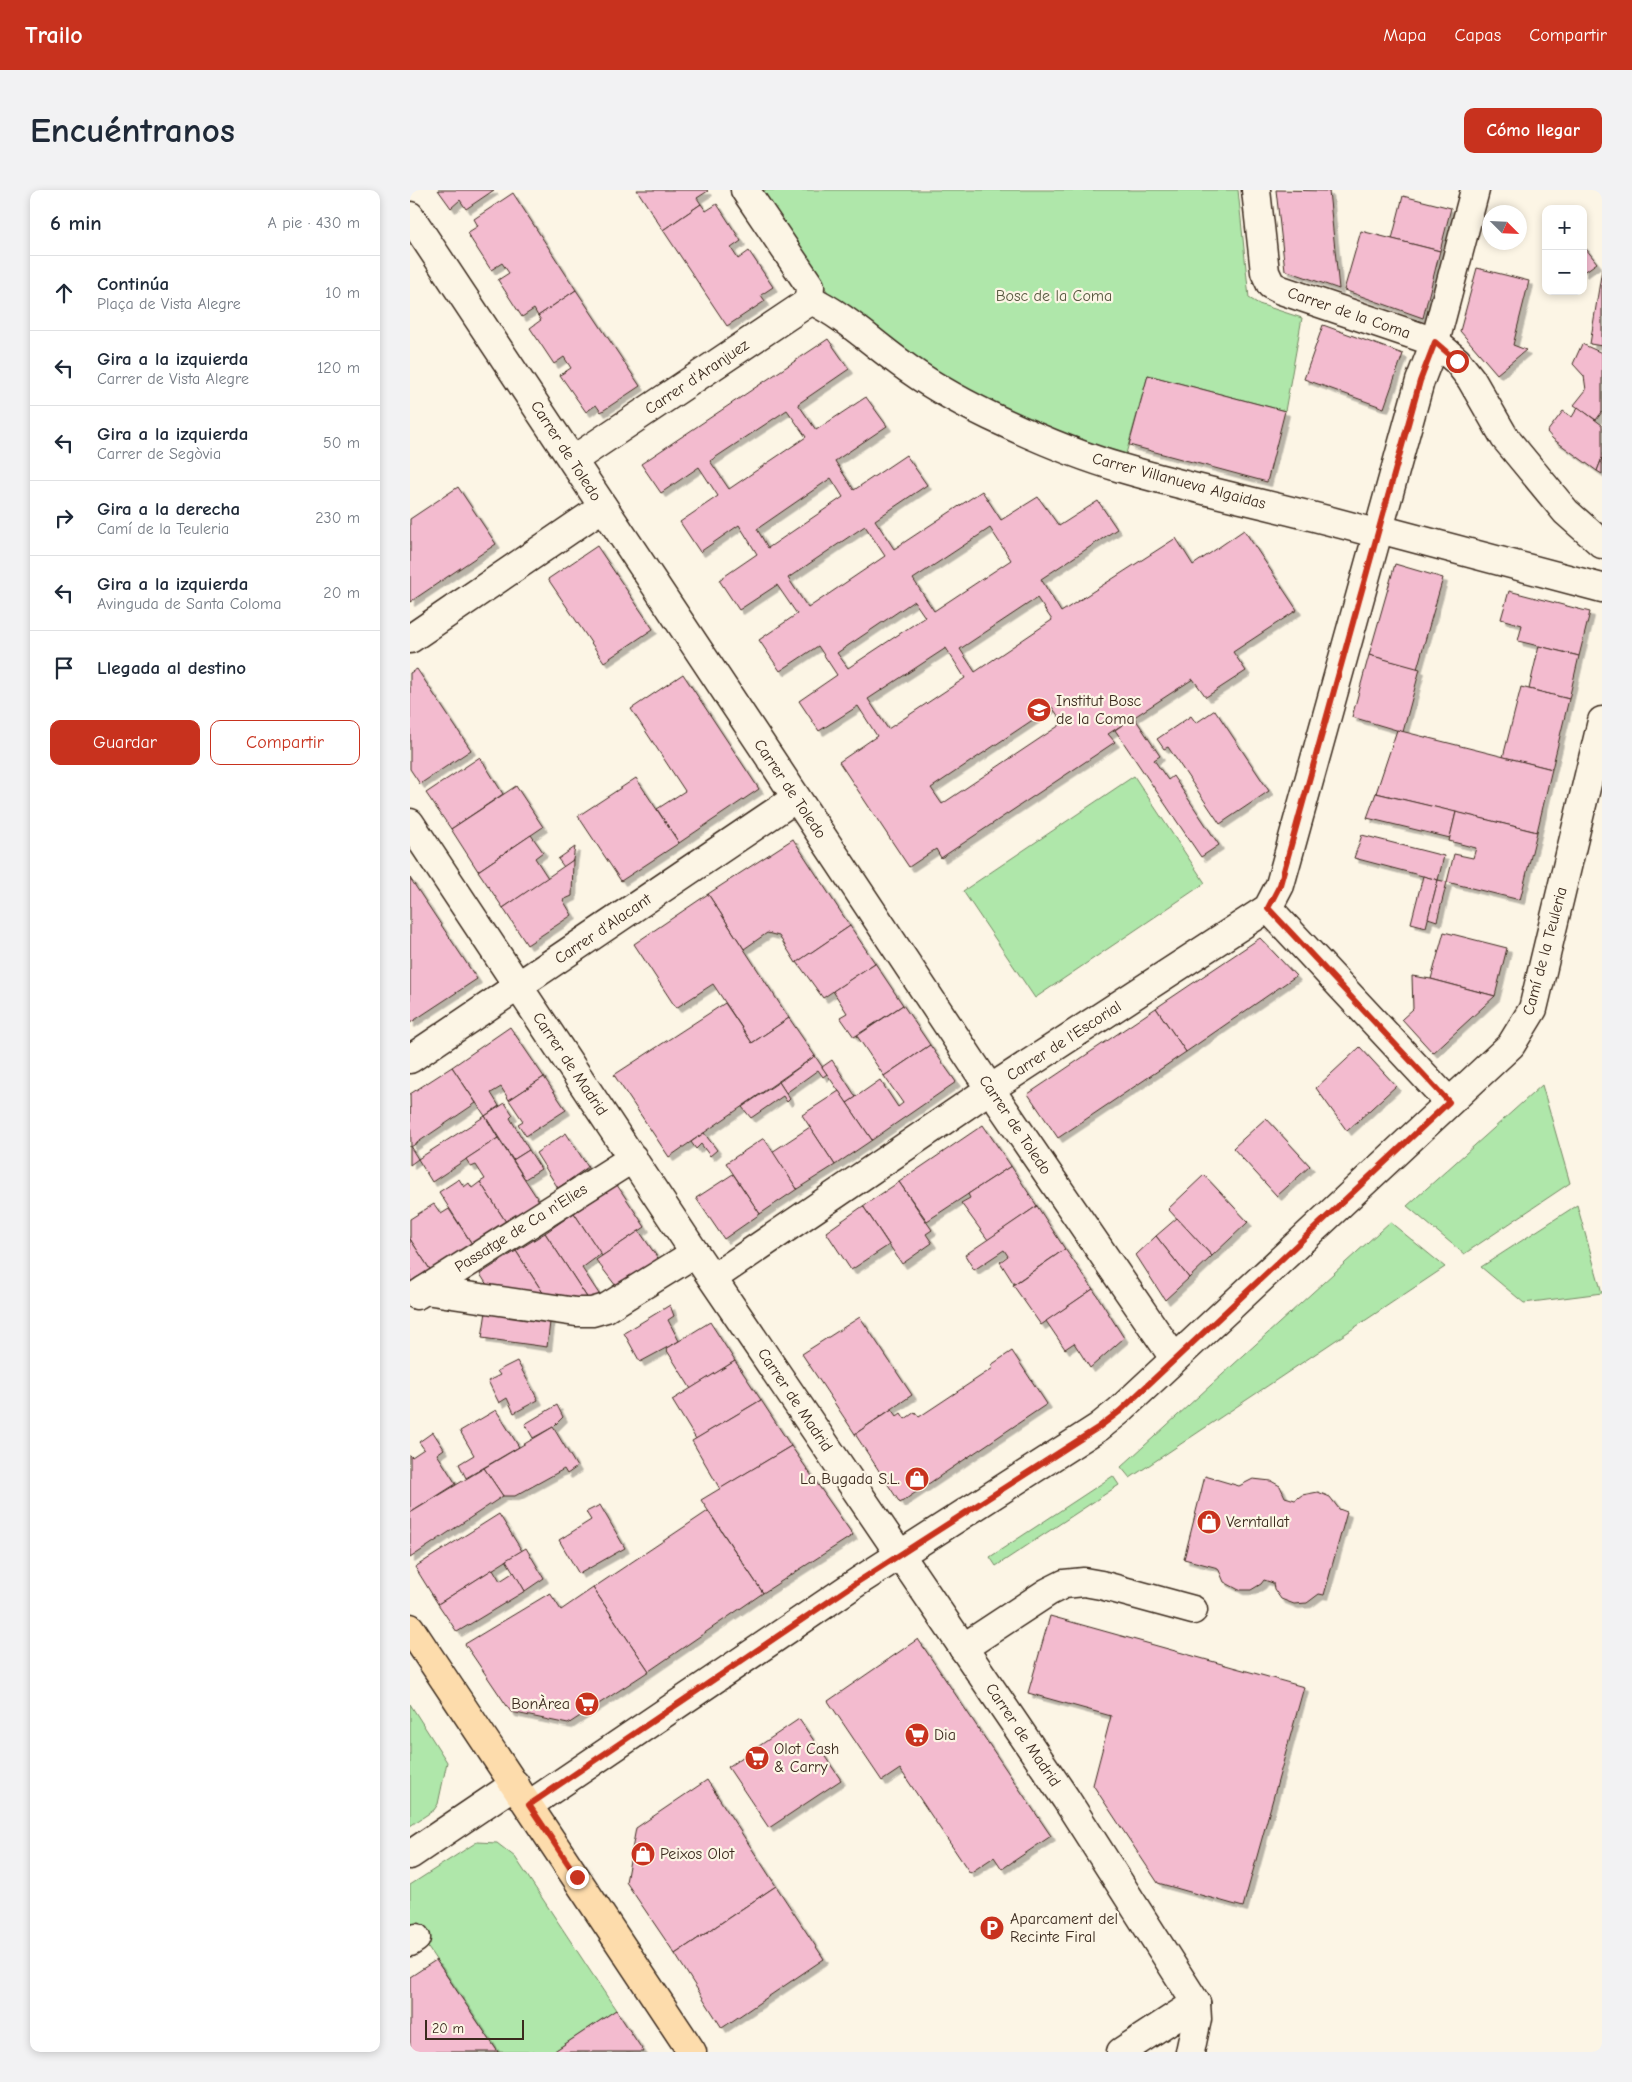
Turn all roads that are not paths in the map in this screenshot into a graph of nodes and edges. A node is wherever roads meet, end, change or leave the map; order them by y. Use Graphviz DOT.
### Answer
graph roads {
  1 [pos="745,190"];
  2 [pos="1256,190"];
  3 [pos="1475,190"];
  4 [pos="410,217"];
  5 [pos="809,292"];
  6 [pos="1435,342"];
  7 [pos="573,460"];
  8 [pos="603,507"];
  9 [pos="1379,532"];
  10 [pos="1602,544"];
  11 [pos="1602,588"];
  12 [pos="410,639"];
  13 [pos="1602,721"];
  14 [pos="796,798"];
  15 [pos="410,823"];
  16 [pos="1268,908"];
  17 [pos="518,986"];
  18 [pos="410,1059"];
  19 [pos="990,1089"];
  20 [pos="1449,1102"];
  21 [pos="633,1158"];
  22 [pos="696,1253"];
  23 [pos="713,1278"];
  24 [pos="417,1295"];
  25 [pos="1174,1358"];
  26 [pos="901,1556"];
  27 [pos="1194,1610"];
  28 [pos="410,1628"];
  29 [pos="963,1648"];
  30 [pos="522,1794"];
  31 [pos="410,1854"];
  32 [pos="1196,2003"];
  33 [pos="692,2052"];
  34 [pos="1121,2052"];
  35 [pos="1190,2052"];
  1 -- 5 [label="street"];
  2 -- 6 [label="street, Carrer de la Coma"];
  3 -- 6 [label="street"];
  4 -- 7 [label="street, Carrer de Toledo"];
  5 -- 7 [label="street, Carrer d'Aranjuez"];
  5 -- 9 [label="street, Carrer Villanueva Algaidas"];
  6 -- 9 [label="street"];
  6 -- 10 [label="street"];
  7 -- 8 [label="street, Carrer de Toledo"];
  8 -- 12 [label="street"];
  8 -- 14 [label="street, Carrer de Toledo"];
  9 -- 11 [label="street, Carrer Villanueva Algaidas"];
  9 -- 16 [label="street"];
  13 -- 20 [label="street, Camí de la Teuleria"];
  14 -- 17 [label="street, Carrer d'Alacant"];
  14 -- 19 [label="street, Carrer de Toledo"];
  15 -- 17 [label="street, Carrer de Madrid"];
  16 -- 19 [label="street, Carrer de l'Escorial"];
  16 -- 20 [label="street"];
  17 -- 18 [label="street, Carrer d'Alacant"];
  17 -- 21 [label="street, Carrer de Madrid"];
  19 -- 23 [label="street, Carrer de l'Escorial"];
  19 -- 25 [label="street, Carrer de Toledo"];
  20 -- 25 [label="street, Camí de la Teuleria"];
  21 -- 22 [label="street, Carrer de Madrid"];
  21 -- 24 [label="street, Passatge de Ca n'Elies"];
  22 -- 23 [label="street, Carrer de Madrid"];
  22 -- 24 [label="street"];
  23 -- 26 [label="street, Carrer de Madrid"];
  25 -- 26 [label="street, Camí de la Teuleria"];
  26 -- 29 [label="street, Carrer de Madrid"];
  26 -- 30 [label="street, Camí de la Teuleria"];
  27 -- 29 [label="street"];
  28 -- 30 [label="main road"];
  29 -- 32 [label="street, Carrer de Madrid"];
  30 -- 31 [label="street, Camí de la Teuleria"];
  30 -- 33 [label="main road"];
  32 -- 34 [label="street"];
  32 -- 35 [label="street"];
}
